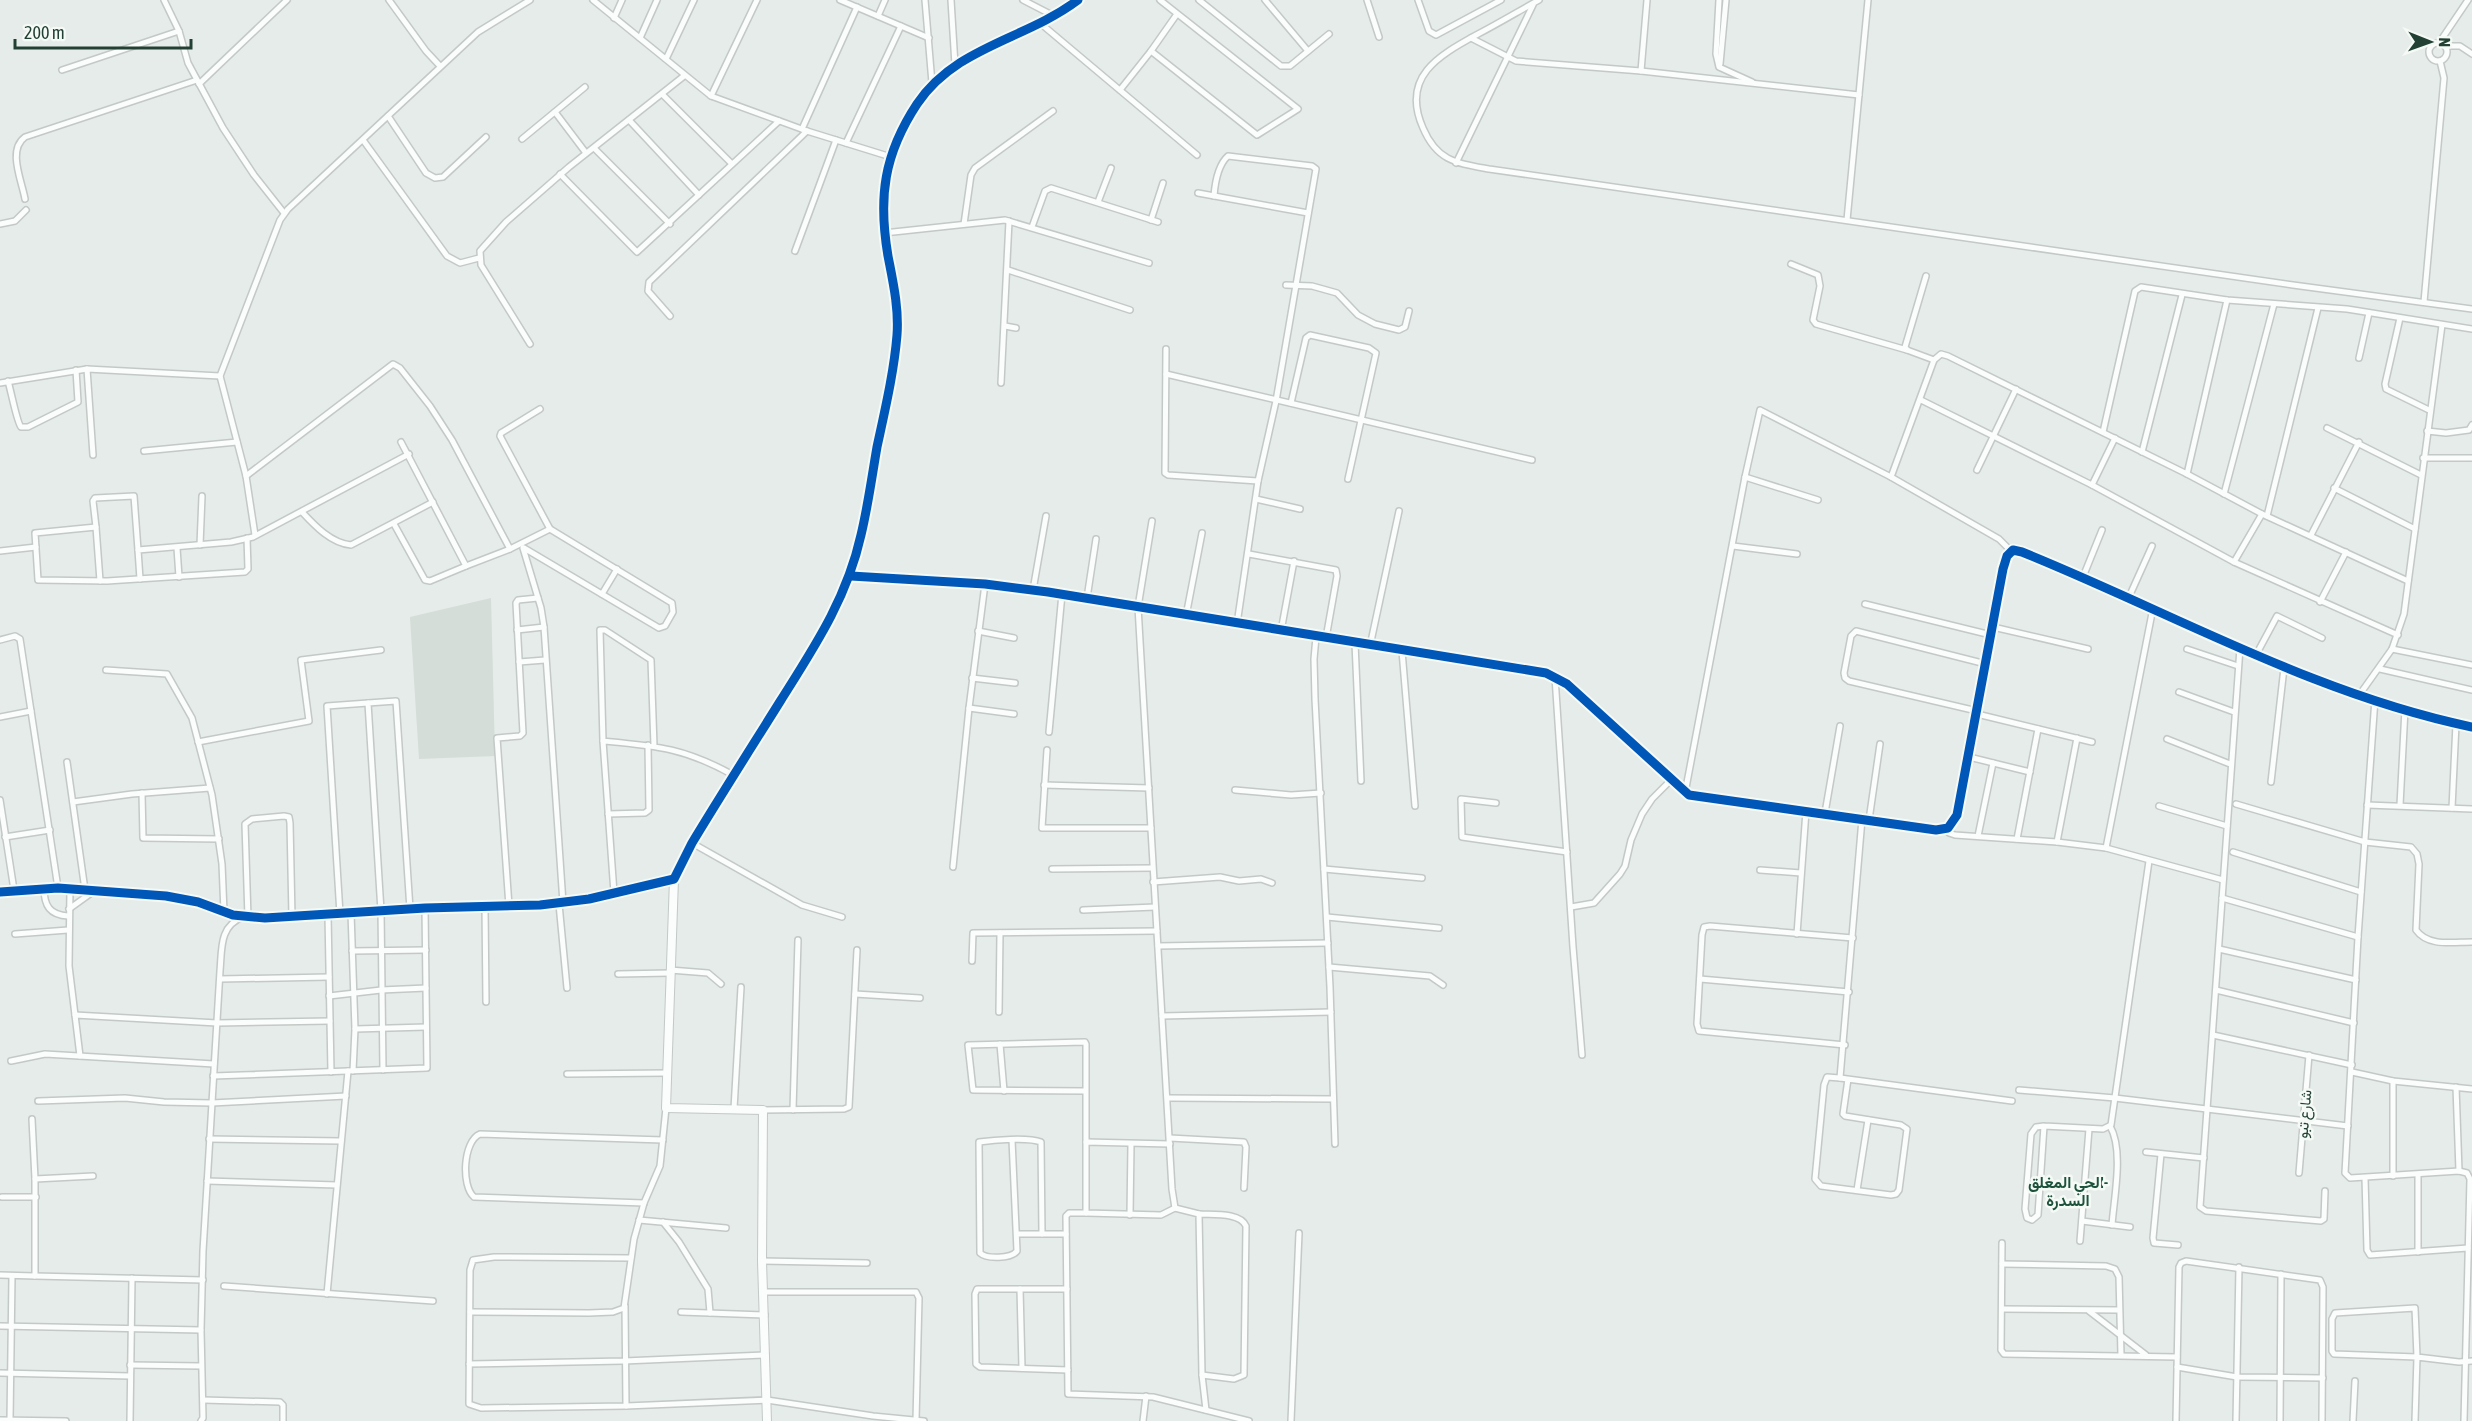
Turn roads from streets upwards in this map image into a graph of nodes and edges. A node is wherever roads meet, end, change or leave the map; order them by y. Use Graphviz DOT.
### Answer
graph roads {
  1 [pos="164,0"];
  2 [pos="287,0"];
  3 [pos="389,0"];
  4 [pos="515,0"];
  5 [pos="530,0"];
  6 [pos="593,0"];
  7 [pos="622,0"];
  8 [pos="657,0"];
  9 [pos="694,0"];
  10 [pos="757,0"];
  11 [pos="840,0"];
  12 [pos="885,0"];
  13 [pos="926,0"];
  14 [pos="951,0"];
  15 [pos="1023,0"];
  16 [pos="1078,0"];
  17 [pos="1160,0"];
  18 [pos="1199,0"];
  19 [pos="1266,0"];
  20 [pos="1367,0"];
  21 [pos="1418,0"];
  22 [pos="1501,0"];
  23 [pos="1647,0"];
  24 [pos="1719,0"];
  25 [pos="1726,0"];
  26 [pos="1868,0"];
  27 [pos="2468,0"];
  28 [pos="1536,2"];
  29 [pos="518,7"];
  30 [pos="857,7"];
  31 [pos="1177,14"];
  32 [pos="878,16"];
  33 [pos="1054,16"];
  34 [pos="614,18"];
  35 [pos="1040,23"];
  36 [pos="901,26"];
  37 [pos="179,31"];
  38 [pos="1329,34"];
  39 [pos="1379,37"];
  40 [pos="640,38"];
  41 [pos="929,38"];
  42 [pos="1471,38"];
  43 [pos="2439,43"];
  44 [pos="2445,46"];
  45 [pos="1150,51"];
  46 [pos="1308,51"];
  47 [pos="2472,54"];
  48 [pos="1507,57"];
  49 [pos="666,59"];
  50 [pos="2440,61"];
  51 [pos="956,65"];
  52 [pos="440,66"];
  53 [pos="1719,67"];
  54 [pos="62,70"];
  55 [pos="1641,71"];
  56 [pos="684,76"];
  57 [pos="198,82"];
  58 [pos="932,83"];
  59 [pos="1758,84"];
  60 [pos="585,87"];
  61 [pos="1120,90"];
  62 [pos="662,94"];
  63 [pos="1859,95"];
  64 [pos="711,96"];
  65 [pos="1053,111"];
  66 [pos="555,112"];
  67 [pos="388,116"];
  68 [pos="629,120"];
  69 [pos="779,121"];
  70 [pos="804,130"];
  71 [pos="486,137"];
  72 [pos="522,139"];
  73 [pos="363,140"];
  74 [pos="836,140"];
  75 [pos="846,143"];
  76 [pos="594,148"];
  77 [pos="586,153"];
  78 [pos="1197,155"];
  79 [pos="891,157"];
  80 [pos="1456,163"];
  81 [pos="732,164"];
  82 [pos="1111,168"];
  83 [pos="560,174"];
  84 [pos="1163,183"];
  85 [pos="1198,193"];
  86 [pos="699,195"];
  87 [pos="1214,196"];
  88 [pos="25,199"];
  89 [pos="1098,202"];
  90 [pos="26,210"];
  91 [pos="284,213"];
  92 [pos="1308,213"];
  93 [pos="1151,220"];
  94 [pos="1847,220"];
  95 [pos="1009,221"];
  96 [pos="1158,222"];
  97 [pos="0,224"];
  98 [pos="670,224"];
  99 [pos="964,224"];
  100 [pos="1032,227"];
  101 [pos="884,233"];
  102 [pos="795,251"];
  103 [pos="479,258"];
  104 [pos="1149,263"];
  105 [pos="1791,264"];
  106 [pos="1008,270"];
  107 [pos="1926,276"];
  108 [pos="1286,285"];
  109 [pos="1296,286"];
  110 [pos="2182,295"];
  111 [pos="2227,300"];
  112 [pos="2424,302"];
  113 [pos="2274,304"];
  114 [pos="2318,308"];
  115 [pos="2472,309"];
  116 [pos="1130,310"];
  117 [pos="1409,311"];
  118 [pos="2369,313"];
  119 [pos="670,316"];
  120 [pos="2400,318"];
  121 [pos="2442,325"];
  122 [pos="1005,326"];
  123 [pos="1016,328"];
  124 [pos="2472,329"];
  125 [pos="530,344"];
  126 [pos="1166,349"];
  127 [pos="1907,350"];
  128 [pos="2359,358"];
  129 [pos="1934,360"];
  130 [pos="87,369"];
  131 [pos="76,370"];
  132 [pos="1166,374"];
  133 [pos="220,376"];
  134 [pos="8,381"];
  135 [pos="0,383"];
  136 [pos="1001,383"];
  137 [pos="2016,389"];
  138 [pos="1921,400"];
  139 [pos="1276,401"];
  140 [pos="1291,404"];
  141 [pos="540,409"];
  142 [pos="2429,410"];
  143 [pos="1362,420"];
  144 [pos="2472,424"];
  145 [pos="2327,428"];
  146 [pos="2427,431"];
  147 [pos="2103,432"];
  148 [pos="1994,436"];
  149 [pos="2115,438"];
  150 [pos="237,442"];
  151 [pos="400,442"];
  152 [pos="2359,442"];
  153 [pos="144,451"];
  154 [pos="2142,452"];
  155 [pos="408,454"];
  156 [pos="93,455"];
  157 [pos="2423,458"];
  158 [pos="2472,458"];
  159 [pos="1532,460"];
  160 [pos="1977,470"];
  161 [pos="2187,474"];
  162 [pos="2421,475"];
  163 [pos="246,476"];
  164 [pos="1745,477"];
  165 [pos="1891,477"];
  166 [pos="1348,479"];
  167 [pos="1258,481"];
  168 [pos="2092,485"];
  169 [pos="2334,488"];
  170 [pos="2224,494"];
  171 [pos="201,496"];
  172 [pos="1256,499"];
  173 [pos="1818,500"];
  174 [pos="433,502"];
  175 [pos="1300,509"];
  176 [pos="1399,511"];
  177 [pos="302,512"];
  178 [pos="2264,515"];
  179 [pos="1046,516"];
  180 [pos="1152,522"];
  181 [pos="394,524"];
  182 [pos="96,527"];
  183 [pos="550,529"];
  184 [pos="2415,529"];
  185 [pos="2102,530"];
  186 [pos="1202,532"];
  187 [pos="2311,535"];
  188 [pos="255,536"];
  189 [pos="248,538"];
  190 [pos="1096,539"];
  191 [pos="200,545"];
  192 [pos="523,546"];
  193 [pos="1734,546"];
  194 [pos="2152,546"];
  195 [pos="36,547"];
  196 [pos="177,548"];
  197 [pos="510,549"];
  198 [pos="138,550"];
  199 [pos="0,551"];
  200 [pos="2011,551"];
  201 [pos="2346,552"];
  202 [pos="1249,554"];
  203 [pos="1797,554"];
  204 [pos="1294,561"];
  205 [pos="2234,562"];
  206 [pos="466,566"];
  207 [pos="617,569"];
  208 [pos="851,576"];
  209 [pos="179,577"];
  210 [pos="2083,577"];
  211 [pos="140,579"];
  212 [pos="100,581"];
  213 [pos="2408,581"];
  214 [pos="985,584"];
  215 [pos="1033,590"];
  216 [pos="602,594"];
  217 [pos="1062,594"];
  218 [pos="2129,597"];
  219 [pos="538,598"];
  220 [pos="1087,598"];
  221 [pos="2320,602"];
  222 [pos="1865,604"];
  223 [pos="1138,607"];
  224 [pos="2152,608"];
  225 [pos="1186,616"];
  226 [pos="1237,624"];
  227 [pos="544,627"];
  228 [pos="517,630"];
  229 [pos="978,631"];
  230 [pos="1281,631"];
  231 [pos="1992,631"];
  232 [pos="2398,635"];
  233 [pos="1316,637"];
  234 [pos="1014,638"];
  235 [pos="1326,638"];
  236 [pos="2322,638"];
  237 [pos="0,640"];
  238 [pos="1355,643"];
  239 [pos="1370,646"];
  240 [pos="2240,648"];
  241 [pos="2088,649"];
  242 [pos="2187,649"];
  243 [pos="2392,649"];
  244 [pos="381,650"];
  245 [pos="1402,651"];
  246 [pos="2256,655"];
  247 [pos="545,660"];
  248 [pos="519,662"];
  249 [pos="1986,664"];
  250 [pos="2472,665"];
  251 [pos="2238,666"];
  252 [pos="2284,668"];
  253 [pos="2380,669"];
  254 [pos="106,670"];
  255 [pos="1555,676"];
  256 [pos="972,678"];
  257 [pos="1015,683"];
  258 [pos="2472,690"];
  259 [pos="2179,692"];
  260 [pos="2360,694"];
  261 [pos="2375,699"];
  262 [pos="368,703"];
  263 [pos="969,708"];
  264 [pos="2405,709"];
  265 [pos="32,711"];
  266 [pos="1977,712"];
  267 [pos="2234,712"];
  268 [pos="1014,714"];
  269 [pos="0,717"];
  270 [pos="2456,724"];
  271 [pos="1840,726"];
  272 [pos="2472,727"];
  273 [pos="2038,729"];
  274 [pos="1048,732"];
  275 [pos="2078,738"];
  276 [pos="2167,739"];
  277 [pos="198,741"];
  278 [pos="603,741"];
  279 [pos="2092,742"];
  280 [pos="1880,744"];
  281 [pos="651,745"];
  282 [pos="1047,750"];
  283 [pos="1969,757"];
  284 [pos="67,762"];
  285 [pos="1993,763"];
  286 [pos="2230,764"];
  287 [pos="2030,772"];
  288 [pos="733,775"];
  289 [pos="1361,781"];
  290 [pos="1670,781"];
  291 [pos="2271,782"];
  292 [pos="1044,785"];
  293 [pos="210,788"];
  294 [pos="1149,788"];
  295 [pos="1235,790"];
  296 [pos="142,793"];
  297 [pos="1321,793"];
  298 [pos="1685,793"];
  299 [pos="0,800"];
  300 [pos="73,802"];
  301 [pos="1496,803"];
  302 [pos="2236,804"];
  303 [pos="2367,804"];
  304 [pos="1415,806"];
  305 [pos="2159,806"];
  306 [pos="2400,806"];
  307 [pos="2452,808"];
  308 [pos="2472,809"];
  309 [pos="1806,811"];
  310 [pos="1825,813"];
  311 [pos="608,814"];
  312 [pos="1866,819"];
  313 [pos="2227,826"];
  314 [pos="1151,828"];
  315 [pos="1948,828"];
  316 [pos="50,830"];
  317 [pos="1978,836"];
  318 [pos="5,837"];
  319 [pos="219,839"];
  320 [pos="2017,839"];
  321 [pos="2057,842"];
  322 [pos="2365,842"];
  323 [pos="692,843"];
  324 [pos="2106,848"];
  325 [pos="1567,852"];
  326 [pos="2233,852"];
  327 [pos="2149,861"];
  328 [pos="953,867"];
  329 [pos="1152,868"];
  330 [pos="1052,869"];
  331 [pos="1324,869"];
  332 [pos="1760,870"];
  333 [pos="1802,873"];
  334 [pos="1422,878"];
  335 [pos="674,879"];
  336 [pos="2223,880"];
  337 [pos="1153,882"];
  338 [pos="1272,883"];
  339 [pos="44,888"];
  340 [pos="58,888"];
  341 [pos="70,889"];
  342 [pos="14,890"];
  343 [pos="85,890"];
  344 [pos="95,891"];
  345 [pos="0,892"];
  346 [pos="2361,892"];
  347 [pos="614,893"];
  348 [pos="2222,898"];
  349 [pos="561,903"];
  350 [pos="509,906"];
  351 [pos="485,907"];
  352 [pos="1155,907"];
  353 [pos="425,908"];
  354 [pos="1571,908"];
  355 [pos="410,909"];
  356 [pos="1083,910"];
  357 [pos="381,911"];
  358 [pos="224,912"];
  359 [pos="69,913"];
  360 [pos="351,913"];
  361 [pos="340,914"];
  362 [pos="328,915"];
  363 [pos="1327,916"];
  364 [pos="245,917"];
  365 [pos="292,917"];
  366 [pos="842,918"];
  367 [pos="1439,928"];
  368 [pos="68,930"];
  369 [pos="1157,931"];
  370 [pos="1000,933"];
  371 [pos="15,934"];
  372 [pos="1797,934"];
  373 [pos="2358,937"];
  374 [pos="1853,938"];
  375 [pos="798,940"];
  376 [pos="2472,942"];
  377 [pos="1328,943"];
  378 [pos="1158,946"];
  379 [pos="2219,949"];
  380 [pos="381,950"];
  381 [pos="426,950"];
  382 [pos="857,950"];
  383 [pos="352,951"];
  384 [pos="972,962"];
  385 [pos="1329,967"];
  386 [pos="670,972"];
  387 [pos="618,974"];
  388 [pos="329,977"];
  389 [pos="220,979"];
  390 [pos="1700,980"];
  391 [pos="2356,980"];
  392 [pos="721,984"];
  393 [pos="1443,985"];
  394 [pos="741,987"];
  395 [pos="426,988"];
  396 [pos="567,988"];
  397 [pos="381,990"];
  398 [pos="2216,990"];
  399 [pos="1849,992"];
  400 [pos="354,993"];
  401 [pos="855,994"];
  402 [pos="329,996"];
  403 [pos="920,998"];
  404 [pos="486,1002"];
  405 [pos="999,1012"];
  406 [pos="1331,1012"];
  407 [pos="75,1015"];
  408 [pos="1162,1016"];
  409 [pos="330,1021"];
  410 [pos="217,1023"];
  411 [pos="2354,1023"];
  412 [pos="426,1027"];
  413 [pos="355,1029"];
  414 [pos="382,1029"];
  415 [pos="2213,1035"];
  416 [pos="1000,1044"];
  417 [pos="1845,1045"];
  418 [pos="1582,1055"];
  419 [pos="2309,1055"];
  420 [pos="80,1056"];
  421 [pos="11,1061"];
  422 [pos="214,1064"];
  423 [pos="2352,1065"];
  424 [pos="383,1070"];
  425 [pos="351,1071"];
  426 [pos="331,1072"];
  427 [pos="2352,1072"];
  428 [pos="668,1073"];
  429 [pos="567,1074"];
  430 [pos="213,1076"];
  431 [pos="1840,1078"];
  432 [pos="1848,1079"];
  433 [pos="2393,1081"];
  434 [pos="2456,1087"];
  435 [pos="2472,1089"];
  436 [pos="1004,1090"];
  437 [pos="2019,1090"];
  438 [pos="1086,1091"];
  439 [pos="346,1096"];
  440 [pos="1168,1098"];
  441 [pos="2115,1098"];
  442 [pos="1334,1099"];
  443 [pos="38,1101"];
  444 [pos="2012,1101"];
  445 [pos="212,1103"];
  446 [pos="666,1108"];
  447 [pos="734,1109"];
  448 [pos="2208,1109"];
  449 [pos="763,1110"];
  450 [pos="793,1110"];
  451 [pos="33,1119"];
  452 [pos="1868,1120"];
  453 [pos="2304,1120"];
  454 [pos="2044,1126"];
  455 [pos="2110,1126"];
  456 [pos="2348,1126"];
  457 [pos="2090,1129"];
  458 [pos="209,1139"];
  459 [pos="663,1140"];
  460 [pos="1012,1140"];
  461 [pos="341,1141"];
  462 [pos="1170,1141"];
  463 [pos="1086,1142"];
  464 [pos="1131,1144"];
  465 [pos="1335,1144"];
  466 [pos="2146,1152"];
  467 [pos="2162,1154"];
  468 [pos="2204,1158"];
  469 [pos="2459,1171"];
  470 [pos="2299,1173"];
  471 [pos="2418,1175"];
  472 [pos="93,1176"];
  473 [pos="2393,1176"];
  474 [pos="2365,1178"];
  475 [pos="35,1179"];
  476 [pos="207,1181"];
  477 [pos="337,1185"];
  478 [pos="1244,1188"];
  479 [pos="1857,1190"];
  480 [pos="2325,1191"];
  481 [pos="2,1197"];
  482 [pos="36,1197"];
  483 [pos="644,1203"];
  484 [pos="1175,1208"];
  485 [pos="1086,1213"];
  486 [pos="1199,1214"];
  487 [pos="1130,1215"];
  488 [pos="639,1220"];
  489 [pos="2082,1221"];
  490 [pos="663,1222"];
  491 [pos="2112,1225"];
  492 [pos="2130,1227"];
  493 [pos="726,1228"];
  494 [pos="1299,1233"];
  495 [pos="1017,1234"];
  496 [pos="1042,1234"];
  497 [pos="1066,1234"];
  498 [pos="2080,1241"];
  499 [pos="2002,1244"];
  500 [pos="2178,1245"];
  501 [pos="2468,1248"];
  502 [pos="2418,1252"];
  503 [pos="631,1258"];
  504 [pos="762,1261"];
  505 [pos="867,1263"];
  506 [pos="2002,1264"];
  507 [pos="2239,1267"];
  508 [pos="2281,1274"];
  509 [pos="0,1275"];
  510 [pos="12,1276"];
  511 [pos="35,1276"];
  512 [pos="132,1278"];
  513 [pos="202,1280"];
  514 [pos="224,1286"];
  515 [pos="1020,1289"];
  516 [pos="1067,1289"];
  517 [pos="764,1292"];
  518 [pos="327,1294"];
  519 [pos="433,1301"];
  520 [pos="625,1306"];
  521 [pos="2001,1309"];
  522 [pos="2088,1310"];
  523 [pos="2120,1310"];
  524 [pos="470,1312"];
  525 [pos="681,1312"];
  526 [pos="710,1313"];
  527 [pos="765,1315"];
  528 [pos="0,1326"];
  529 [pos="11,1326"];
  530 [pos="131,1330"];
  531 [pos="201,1330"];
  532 [pos="2120,1335"];
  533 [pos="766,1355"];
  534 [pos="2121,1355"];
  535 [pos="2147,1355"];
  536 [pos="2177,1357"];
  537 [pos="2417,1357"];
  538 [pos="624,1361"];
  539 [pos="2472,1361"];
  540 [pos="2464,1362"];
  541 [pos="469,1364"];
  542 [pos="130,1365"];
  543 [pos="201,1366"];
  544 [pos="2177,1367"];
  545 [pos="1022,1368"];
  546 [pos="1068,1370"];
  547 [pos="0,1373"];
  548 [pos="9,1373"];
  549 [pos="1202,1375"];
  550 [pos="130,1376"];
  551 [pos="2237,1377"];
  552 [pos="2281,1378"];
  553 [pos="2323,1378"];
  554 [pos="2355,1381"];
  555 [pos="1146,1396"];
  556 [pos="203,1400"];
  557 [pos="767,1400"];
  558 [pos="626,1406"];
  559 [pos="1206,1410"];
  560 [pos="0,1420"];
  561 [pos="10,1420"];
  562 [pos="916,1420"];
  563 [pos="66,1421"];
  564 [pos="130,1421"];
  565 [pos="201,1421"];
  566 [pos="283,1421"];
  567 [pos="767,1421"];
  568 [pos="924,1421"];
  569 [pos="1143,1421"];
  570 [pos="1249,1421"];
  571 [pos="1291,1421"];
  572 [pos="2176,1421"];
  573 [pos="2236,1421"];
  574 [pos="2280,1421"];
  575 [pos="2322,1421"];
  576 [pos="2353,1421"];
  577 [pos="2415,1421"];
  578 [pos="2464,1421"];
  1 -- 37 [label="street"];
  2 -- 57 [label="street"];
  3 -- 52 [label="street"];
  4 -- 29 [label="street"];
  5 -- 29 [label="street"];
  6 -- 34 [label="street"];
  7 -- 34 [label="street"];
  8 -- 40 [label="street"];
  9 -- 49 [label="street"];
  10 -- 64 [label="street"];
  11 -- 30 [label="street"];
  12 -- 32 [label="street"];
  13 -- 41 [label="street"];
  14 -- 51 [label="street"];
  15 -- 33 [label="street"];
  16 -- 33 [label="street"];
  17 -- 31 [label="street"];
  18 -- 46 [label="street"];
  19 -- 46 [label="street"];
  20 -- 39 [label="street"];
  21 -- 22 [label="street"];
  23 -- 55 [label="street"];
  24 -- 53 [label="street"];
  25 -- 53 [label="street"];
  26 -- 63 [label="street"];
  27 -- 43 [label="street"];
  28 -- 42 [label="street"];
  28 -- 48 [label="street"];
  29 -- 52 [label="street"];
  30 -- 32 [label="street"];
  30 -- 70 [label="street"];
  31 -- 45 [label="street"];
  31 -- 45 [label="street"];
  32 -- 36 [label="street"];
  33 -- 35 [label="street"];
  34 -- 40 [label="street"];
  35 -- 51 [label="street"];
  35 -- 61 [label="street"];
  36 -- 41 [label="street"];
  36 -- 75 [label="street"];
  37 -- 54 [label="street"];
  37 -- 57 [label="street"];
  38 -- 46 [label="street"];
  40 -- 49 [label="street"];
  41 -- 58 [label="street"];
  42 -- 48 [label="street"];
  42 -- 80 [label="street"];
  43 -- 44 [label="street"];
  43 -- 50 [label="street"];
  44 -- 47 [label="street"];
  44 -- 50 [label="street"];
  45 -- 61 [label="street"];
  48 -- 55 [label="street"];
  48 -- 80 [label="street"];
  49 -- 56 [label="street"];
  50 -- 112 [label="street"];
  51 -- 58 [label="street"];
  52 -- 67 [label="street"];
  53 -- 59 [label="street"];
  55 -- 59 [label="street"];
  56 -- 62 [label="street"];
  56 -- 64 [label="street"];
  57 -- 88 [label="street"];
  57 -- 91 [label="street"];
  58 -- 79 [label="street"];
  59 -- 63 [label="street"];
  60 -- 66 [label="street"];
  61 -- 78 [label="street"];
  62 -- 68 [label="street"];
  62 -- 81 [label="street"];
  63 -- 94 [label="street"];
  64 -- 69 [label="street"];
  65 -- 99 [label="street"];
  66 -- 72 [label="street"];
  66 -- 77 [label="street"];
  67 -- 71 [label="street"];
  67 -- 73 [label="street"];
  68 -- 76 [label="street"];
  68 -- 86 [label="street"];
  69 -- 70 [label="street"];
  69 -- 81 [label="street"];
  70 -- 74 [label="street"];
  70 -- 119 [label="street"];
  73 -- 91 [label="street"];
  73 -- 103 [label="street"];
  74 -- 75 [label="street"];
  74 -- 102 [label="street"];
  75 -- 79 [label="street"];
  76 -- 77 [label="street"];
  76 -- 98 [label="street"];
  77 -- 83 [label="street"];
  79 -- 101 [label="street"];
  80 -- 94 [label="street"];
  81 -- 86 [label="street"];
  82 -- 89 [label="street"];
  83 -- 98 [label="street"];
  83 -- 103 [label="street"];
  84 -- 93 [label="street"];
  85 -- 87 [label="street"];
  86 -- 98 [label="street"];
  87 -- 92 [label="street"];
  87 -- 92 [label="street"];
  89 -- 93 [label="street"];
  89 -- 100 [label="street"];
  90 -- 97 [label="street"];
  91 -- 133 [label="street"];
  92 -- 109 [label="street"];
  93 -- 96 [label="street"];
  94 -- 112 [label="street"];
  95 -- 99 [label="street"];
  95 -- 100 [label="street"];
  95 -- 106 [label="street"];
  99 -- 101 [label="street"];
  100 -- 104 [label="street"];
  101 -- 208 [label="street"];
  103 -- 125 [label="street"];
  105 -- 127 [label="street"];
  106 -- 116 [label="street"];
  106 -- 122 [label="street"];
  107 -- 127 [label="street"];
  108 -- 109 [label="street"];
  109 -- 117 [label="street"];
  109 -- 139 [label="street"];
  110 -- 111 [label="street"];
  110 -- 147 [label="street"];
  110 -- 154 [label="street"];
  111 -- 113 [label="street"];
  111 -- 161 [label="street"];
  112 -- 115 [label="street"];
  113 -- 114 [label="street"];
  113 -- 170 [label="street"];
  114 -- 118 [label="street"];
  114 -- 178 [label="street"];
  118 -- 120 [label="street"];
  118 -- 128 [label="street"];
  120 -- 121 [label="street"];
  120 -- 142 [label="street"];
  121 -- 124 [label="street"];
  121 -- 142 [label="street"];
  122 -- 123 [label="street"];
  122 -- 136 [label="street"];
  126 -- 132 [label="street"];
  127 -- 129 [label="street"];
  129 -- 137 [label="street"];
  129 -- 138 [label="street"];
  130 -- 131 [label="street"];
  130 -- 133 [label="street"];
  130 -- 156 [label="street"];
  131 -- 134 [label="street"];
  131 -- 134 [label="street"];
  132 -- 139 [label="street"];
  132 -- 167 [label="street"];
  133 -- 150 [label="street"];
  134 -- 135 [label="street"];
  137 -- 147 [label="street"];
  137 -- 148 [label="street"];
  138 -- 148 [label="street"];
  138 -- 165 [label="street"];
  139 -- 140 [label="street"];
  139 -- 167 [label="street"];
  140 -- 143 [label="street"];
  140 -- 143 [label="street"];
  141 -- 183 [label="street"];
  142 -- 146 [label="street"];
  143 -- 159 [label="street"];
  143 -- 166 [label="street"];
  144 -- 146 [label="street"];
  145 -- 152 [label="street"];
  146 -- 157 [label="street"];
  147 -- 149 [label="street"];
  148 -- 160 [label="street"];
  148 -- 168 [label="street"];
  149 -- 154 [label="street"];
  149 -- 168 [label="street"];
  150 -- 153 [label="street"];
  150 -- 163 [label="street"];
  151 -- 155 [label="street"];
  152 -- 162 [label="street"];
  152 -- 169 [label="street"];
  154 -- 161 [label="street"];
  155 -- 174 [label="street"];
  155 -- 177 [label="street"];
  157 -- 158 [label="street"];
  157 -- 162 [label="street"];
  161 -- 170 [label="street"];
  162 -- 184 [label="street"];
  163 -- 188 [label="street"];
  163 -- 197 [label="street"];
  164 -- 165 [label="street"];
  164 -- 173 [label="street"];
  164 -- 193 [label="street"];
  165 -- 200 [label="street"];
  167 -- 172 [label="street"];
  168 -- 205 [label="street"];
  169 -- 184 [label="street"];
  169 -- 187 [label="street"];
  170 -- 178 [label="street"];
  171 -- 191 [label="street"];
  172 -- 175 [label="street"];
  172 -- 202 [label="street"];
  174 -- 181 [label="street"];
  174 -- 206 [label="street"];
  176 -- 239 [label="street"];
  177 -- 181 [label="street"];
  177 -- 188 [label="street"];
  178 -- 187 [label="street"];
  178 -- 205 [label="street"];
  179 -- 215 [label="street"];
  180 -- 223 [label="street"];
  181 -- 206 [label="street"];
  182 -- 195 [label="street"];
  182 -- 198 [label="street"];
  182 -- 212 [label="street"];
  183 -- 192 [label="street"];
  183 -- 207 [label="street"];
  184 -- 213 [label="street"];
  185 -- 210 [label="street"];
  186 -- 225 [label="street"];
  187 -- 201 [label="street"];
  188 -- 189 [label="street"];
  189 -- 191 [label="street"];
  189 -- 209 [label="street"];
  190 -- 220 [label="street"];
  191 -- 196 [label="street"];
  192 -- 197 [label="street"];
  192 -- 216 [label="street"];
  192 -- 219 [label="street"];
  193 -- 203 [label="street"];
  193 -- 298 [label="street"];
  194 -- 218 [label="street"];
  195 -- 199 [label="street"];
  195 -- 212 [label="street"];
  196 -- 198 [label="street"];
  196 -- 209 [label="street"];
  197 -- 206 [label="street"];
  198 -- 211 [label="street"];
  200 -- 210 [label="street"];
  200 -- 231 [label="street"];
  201 -- 213 [label="street"];
  201 -- 221 [label="street"];
  202 -- 204 [label="street"];
  202 -- 226 [label="street"];
  204 -- 230 [label="street"];
  204 -- 235 [label="street"];
  205 -- 221 [label="street"];
  207 -- 216 [label="street"];
  207 -- 216 [label="street"];
  208 -- 214 [label="street"];
  208 -- 288 [label="street"];
  209 -- 211 [label="street"];
  210 -- 218 [label="street"];
  211 -- 212 [label="street"];
  213 -- 232 [label="street"];
  214 -- 215 [label="street"];
  214 -- 229 [label="street"];
  215 -- 217 [label="street"];
  217 -- 220 [label="street"];
  217 -- 274 [label="street"];
  218 -- 224 [label="street"];
  219 -- 227 [label="street"];
  219 -- 228 [label="street"];
  220 -- 223 [label="street"];
  221 -- 232 [label="street"];
  222 -- 231 [label="street"];
  223 -- 225 [label="street"];
  223 -- 294 [label="street"];
  224 -- 240 [label="street"];
  224 -- 324 [label="street"];
  225 -- 226 [label="street"];
  226 -- 230 [label="street"];
  227 -- 228 [label="street"];
  227 -- 247 [label="street"];
  228 -- 248 [label="street"];
  229 -- 234 [label="street"];
  229 -- 256 [label="street"];
  230 -- 233 [label="street"];
  231 -- 241 [label="street"];
  231 -- 249 [label="street"];
  232 -- 243 [label="street"];
  233 -- 235 [label="street"];
  233 -- 297 [label="street"];
  235 -- 238 [label="street"];
  236 -- 246 [label="street"];
  237 -- 265 [label="street"];
  238 -- 239 [label="street"];
  238 -- 289 [label="street"];
  239 -- 245 [label="street"];
  240 -- 246 [label="street"];
  240 -- 251 [label="street"];
  242 -- 251 [label="street"];
  243 -- 250 [label="street"];
  243 -- 253 [label="street"];
  244 -- 277 [label="street"];
  245 -- 255 [label="street"];
  245 -- 304 [label="street"];
  246 -- 252 [label="street"];
  247 -- 248 [label="street"];
  247 -- 349 [label="street"];
  248 -- 350 [label="street"];
  249 -- 266 [label="street"];
  249 -- 266 [label="street"];
  251 -- 267 [label="street"];
  252 -- 260 [label="street"];
  252 -- 291 [label="street"];
  253 -- 258 [label="street"];
  253 -- 260 [label="street"];
  254 -- 277 [label="street"];
  255 -- 290 [label="street"];
  255 -- 325 [label="street"];
  256 -- 257 [label="street"];
  256 -- 263 [label="street"];
  259 -- 267 [label="street"];
  260 -- 261 [label="street"];
  261 -- 264 [label="street"];
  261 -- 303 [label="street"];
  262 -- 355 [label="street"];
  262 -- 357 [label="street"];
  262 -- 361 [label="street"];
  263 -- 268 [label="street"];
  263 -- 328 [label="street"];
  264 -- 270 [label="street"];
  264 -- 306 [label="street"];
  265 -- 269 [label="street"];
  265 -- 316 [label="street"];
  266 -- 273 [label="street"];
  266 -- 283 [label="street"];
  267 -- 286 [label="street"];
  270 -- 272 [label="street"];
  270 -- 307 [label="street"];
  271 -- 310 [label="street"];
  273 -- 275 [label="street"];
  273 -- 287 [label="street"];
  275 -- 279 [label="street"];
  275 -- 321 [label="street"];
  276 -- 286 [label="street"];
  277 -- 293 [label="street"];
  278 -- 281 [label="street"];
  278 -- 281 [label="street"];
  278 -- 311 [label="street"];
  280 -- 312 [label="street"];
  281 -- 288 [label="street"];
  281 -- 311 [label="street"];
  282 -- 292 [label="street"];
  283 -- 285 [label="street"];
  283 -- 315 [label="street"];
  284 -- 300 [label="street"];
  285 -- 287 [label="street"];
  285 -- 317 [label="street"];
  286 -- 313 [label="street"];
  287 -- 320 [label="street"];
  288 -- 323 [label="street"];
  290 -- 298 [label="street"];
  290 -- 354 [label="street"];
  292 -- 294 [label="street"];
  292 -- 314 [label="street"];
  293 -- 296 [label="street"];
  293 -- 319 [label="street"];
  294 -- 314 [label="street"];
  295 -- 297 [label="street"];
  296 -- 300 [label="street"];
  296 -- 319 [label="street"];
  297 -- 331 [label="street"];
  298 -- 309 [label="street"];
  299 -- 318 [label="street"];
  300 -- 343 [label="street"];
  301 -- 325 [label="street"];
  302 -- 322 [label="street"];
  303 -- 306 [label="street"];
  303 -- 322 [label="street"];
  305 -- 313 [label="street"];
  306 -- 307 [label="street"];
  307 -- 308 [label="street"];
  309 -- 310 [label="street"];
  309 -- 333 [label="street"];
  310 -- 312 [label="street"];
  311 -- 347 [label="street"];
  312 -- 315 [label="street"];
  312 -- 374 [label="street"];
  313 -- 336 [label="street"];
  314 -- 329 [label="street"];
  315 -- 317 [label="street"];
  316 -- 318 [label="street"];
  316 -- 340 [label="street"];
  317 -- 320 [label="street"];
  318 -- 342 [label="street"];
  319 -- 358 [label="street"];
  320 -- 321 [label="street"];
  321 -- 324 [label="street"];
  322 -- 346 [label="street"];
  322 -- 376 [label="street"];
  323 -- 335 [label="street"];
  323 -- 366 [label="street"];
  324 -- 327 [label="street"];
  325 -- 354 [label="street"];
  326 -- 346 [label="street"];
  327 -- 336 [label="street"];
  327 -- 441 [label="street"];
  329 -- 330 [label="street"];
  329 -- 337 [label="street"];
  331 -- 334 [label="street"];
  331 -- 363 [label="street"];
  332 -- 333 [label="street"];
  333 -- 372 [label="street"];
  335 -- 347 [label="street"];
  335 -- 386 [label="street"];
  336 -- 348 [label="street"];
  337 -- 338 [label="street"];
  337 -- 352 [label="street"];
  339 -- 340 [label="street"];
  339 -- 342 [label="street"];
  339 -- 359 [label="street"];
  340 -- 341 [label="street"];
  341 -- 343 [label="street"];
  341 -- 359 [label="street"];
  342 -- 345 [label="street"];
  343 -- 344 [label="street"];
  344 -- 358 [label="street"];
  344 -- 359 [label="street"];
  346 -- 373 [label="street"];
  347 -- 349 [label="street"];
  348 -- 373 [label="street"];
  348 -- 379 [label="street"];
  349 -- 350 [label="street"];
  349 -- 396 [label="street"];
  350 -- 351 [label="street"];
  351 -- 353 [label="street"];
  351 -- 404 [label="street"];
  352 -- 356 [label="street"];
  352 -- 369 [label="street"];
  353 -- 355 [label="street"];
  353 -- 381 [label="street"];
  354 -- 418 [label="street"];
  355 -- 357 [label="street"];
  357 -- 360 [label="street"];
  357 -- 380 [label="street"];
  358 -- 364 [label="street"];
  359 -- 368 [label="street"];
  360 -- 361 [label="street"];
  360 -- 383 [label="street"];
  361 -- 362 [label="street"];
  362 -- 365 [label="street"];
  362 -- 388 [label="street"];
  363 -- 367 [label="street"];
  363 -- 377 [label="street"];
  364 -- 365 [label="street"];
  364 -- 365 [label="street"];
  364 -- 389 [label="street"];
  368 -- 371 [label="street"];
  368 -- 407 [label="street"];
  369 -- 370 [label="street"];
  369 -- 378 [label="street"];
  370 -- 384 [label="street"];
  370 -- 405 [label="street"];
  372 -- 374 [label="street"];
  372 -- 390 [label="street"];
  373 -- 391 [label="street"];
  374 -- 399 [label="street"];
  375 -- 450 [label="street"];
  377 -- 378 [label="street"];
  377 -- 385 [label="street"];
  378 -- 408 [label="street"];
  379 -- 391 [label="street"];
  379 -- 398 [label="street"];
  380 -- 381 [label="street"];
  380 -- 383 [label="street"];
  380 -- 397 [label="street"];
  381 -- 395 [label="street"];
  382 -- 401 [label="street"];
  383 -- 400 [label="street"];
  385 -- 393 [label="street"];
  385 -- 406 [label="street"];
  386 -- 387 [label="street"];
  386 -- 392 [label="street"];
  386 -- 428 [label="street"];
  388 -- 389 [label="street"];
  388 -- 402 [label="street"];
  389 -- 410 [label="street"];
  390 -- 399 [label="street"];
  390 -- 417 [label="street"];
  391 -- 411 [label="street"];
  394 -- 447 [label="street"];
  395 -- 397 [label="street"];
  395 -- 412 [label="street"];
  397 -- 400 [label="street"];
  397 -- 414 [label="street"];
  398 -- 411 [label="street"];
  398 -- 415 [label="street"];
  399 -- 417 [label="street"];
  400 -- 402 [label="street"];
  400 -- 413 [label="street"];
  401 -- 403 [label="street"];
  401 -- 450 [label="street"];
  402 -- 409 [label="street"];
  406 -- 408 [label="street"];
  406 -- 442 [label="street"];
  407 -- 410 [label="street"];
  407 -- 420 [label="street"];
  408 -- 440 [label="street"];
  409 -- 410 [label="street"];
  409 -- 426 [label="street"];
  410 -- 422 [label="street"];
  411 -- 423 [label="street"];
  412 -- 414 [label="street"];
  412 -- 424 [label="street"];
  413 -- 414 [label="street"];
  413 -- 425 [label="street"];
  414 -- 424 [label="street"];
  415 -- 419 [label="street"];
  415 -- 448 [label="street"];
  416 -- 436 [label="street"];
  416 -- 436 [label="street"];
  416 -- 438 [label="street"];
  417 -- 431 [label="street"];
  419 -- 423 [label="street"];
  419 -- 453 [label="street, شارع تبو"];
  420 -- 421 [label="street"];
  420 -- 422 [label="street"];
  422 -- 430 [label="street"];
  423 -- 427 [label="street"];
  424 -- 425 [label="street"];
  425 -- 426 [label="street"];
  425 -- 439 [label="street"];
  426 -- 430 [label="street"];
  427 -- 433 [label="street"];
  427 -- 456 [label="street"];
  428 -- 429 [label="street"];
  428 -- 446 [label="street"];
  430 -- 445 [label="street"];
  431 -- 432 [label="street"];
  431 -- 479 [label="street"];
  432 -- 444 [label="street"];
  432 -- 452 [label="street"];
  433 -- 434 [label="street"];
  433 -- 473 [label="street"];
  434 -- 435 [label="street"];
  434 -- 469 [label="street"];
  436 -- 438 [label="street"];
  437 -- 441 [label="street"];
  438 -- 463 [label="street"];
  439 -- 445 [label="street"];
  439 -- 461 [label="street"];
  440 -- 442 [label="street"];
  440 -- 462 [label="street"];
  441 -- 448 [label="street"];
  441 -- 455 [label="street"];
  442 -- 465 [label="street"];
  443 -- 445 [label="street"];
  445 -- 458 [label="street"];
  446 -- 447 [label="street"];
  446 -- 459 [label="street"];
  447 -- 449 [label="street"];
  448 -- 453 [label="street"];
  448 -- 468 [label="street"];
  449 -- 450 [label="street"];
  449 -- 504 [label="street"];
  451 -- 475 [label="street"];
  452 -- 479 [label="street"];
  452 -- 479 [label="street"];
  453 -- 456 [label="street"];
  453 -- 470 [label="street, شارع تبو"];
  454 -- 454 [label="street"];
  454 -- 457 [label="street"];
  455 -- 457 [label="street"];
  455 -- 491 [label="street"];
  456 -- 474 [label="street"];
  457 -- 489 [label="street"];
  458 -- 461 [label="street"];
  458 -- 476 [label="street"];
  459 -- 483 [label="street"];
  459 -- 483 [label="street"];
  460 -- 495 [label="street"];
  460 -- 495 [label="street"];
  460 -- 496 [label="street"];
  461 -- 477 [label="street"];
  462 -- 464 [label="street"];
  462 -- 478 [label="street"];
  462 -- 484 [label="street"];
  463 -- 464 [label="street"];
  463 -- 485 [label="street"];
  464 -- 487 [label="street"];
  466 -- 467 [label="street"];
  467 -- 468 [label="street"];
  467 -- 500 [label="street"];
  468 -- 480 [label="street"];
  469 -- 471 [label="street"];
  469 -- 501 [label="street"];
  471 -- 473 [label="street"];
  471 -- 502 [label="street"];
  472 -- 475 [label="street"];
  473 -- 474 [label="street"];
  474 -- 502 [label="street"];
  475 -- 482 [label="street"];
  476 -- 477 [label="street"];
  476 -- 513 [label="street"];
  477 -- 518 [label="street"];
  481 -- 482 [label="street"];
  482 -- 511 [label="street"];
  483 -- 488 [label="street"];
  484 -- 486 [label="street"];
  484 -- 487 [label="street"];
  485 -- 487 [label="street"];
  485 -- 497 [label="street"];
  486 -- 549 [label="street"];
  486 -- 549 [label="street"];
  488 -- 490 [label="street"];
  488 -- 503 [label="street"];
  489 -- 491 [label="street"];
  489 -- 498 [label="street"];
  490 -- 493 [label="street"];
  490 -- 526 [label="street"];
  491 -- 492 [label="street"];
  494 -- 571 [label="street"];
  495 -- 496 [label="street"];
  496 -- 497 [label="street"];
  497 -- 516 [label="street"];
  499 -- 506 [label="street"];
  501 -- 502 [label="street"];
  501 -- 540 [label="street"];
  503 -- 520 [label="street"];
  503 -- 524 [label="street"];
  504 -- 505 [label="street"];
  504 -- 517 [label="street"];
  506 -- 521 [label="street"];
  506 -- 523 [label="street"];
  507 -- 508 [label="street"];
  507 -- 536 [label="street"];
  507 -- 551 [label="street"];
  508 -- 552 [label="street"];
  508 -- 553 [label="street"];
  509 -- 510 [label="street"];
  510 -- 511 [label="street"];
  510 -- 529 [label="street"];
  511 -- 512 [label="street"];
  512 -- 513 [label="street"];
  512 -- 530 [label="street"];
  513 -- 531 [label="street"];
  514 -- 518 [label="street"];
  515 -- 516 [label="street"];
  515 -- 545 [label="street"];
  515 -- 545 [label="street"];
  516 -- 546 [label="street"];
  517 -- 527 [label="street"];
  517 -- 562 [label="street"];
  518 -- 519 [label="street"];
  520 -- 524 [label="street"];
  520 -- 538 [label="street"];
  521 -- 522 [label="street"];
  521 -- 534 [label="street"];
  522 -- 523 [label="street"];
  522 -- 532 [label="street"];
  523 -- 532 [label="street"];
  524 -- 541 [label="street"];
  525 -- 526 [label="street"];
  526 -- 527 [label="street"];
  527 -- 533 [label="street"];
  528 -- 529 [label="street"];
  529 -- 530 [label="street"];
  529 -- 548 [label="street"];
  530 -- 531 [label="street"];
  530 -- 542 [label="street"];
  531 -- 543 [label="street"];
  532 -- 534 [label="street"];
  532 -- 535 [label="street"];
  533 -- 538 [label="street"];
  533 -- 557 [label="street"];
  534 -- 535 [label="street"];
  535 -- 536 [label="street"];
  536 -- 544 [label="street"];
  537 -- 537 [label="street"];
  537 -- 540 [label="street"];
  537 -- 577 [label="street"];
  538 -- 541 [label="street"];
  538 -- 558 [label="street"];
  539 -- 540 [label="street"];
  540 -- 578 [label="street"];
  541 -- 558 [label="street"];
  542 -- 543 [label="street"];
  542 -- 550 [label="street"];
  543 -- 556 [label="street"];
  544 -- 551 [label="street"];
  544 -- 572 [label="street"];
  545 -- 546 [label="street"];
  546 -- 555 [label="street"];
  547 -- 548 [label="street"];
  548 -- 550 [label="street"];
  548 -- 561 [label="street"];
  549 -- 559 [label="street"];
  550 -- 564 [label="street"];
  551 -- 552 [label="street"];
  551 -- 573 [label="street"];
  552 -- 553 [label="street"];
  552 -- 574 [label="street"];
  553 -- 575 [label="street"];
  554 -- 576 [label="street"];
  555 -- 559 [label="street"];
  555 -- 569 [label="street"];
  556 -- 565 [label="street"];
  556 -- 566 [label="street"];
  557 -- 558 [label="street"];
  557 -- 562 [label="street"];
  557 -- 567 [label="street"];
  559 -- 570 [label="street"];
  560 -- 561 [label="street"];
  561 -- 563 [label="street"];
  562 -- 568 [label="street"];
}
